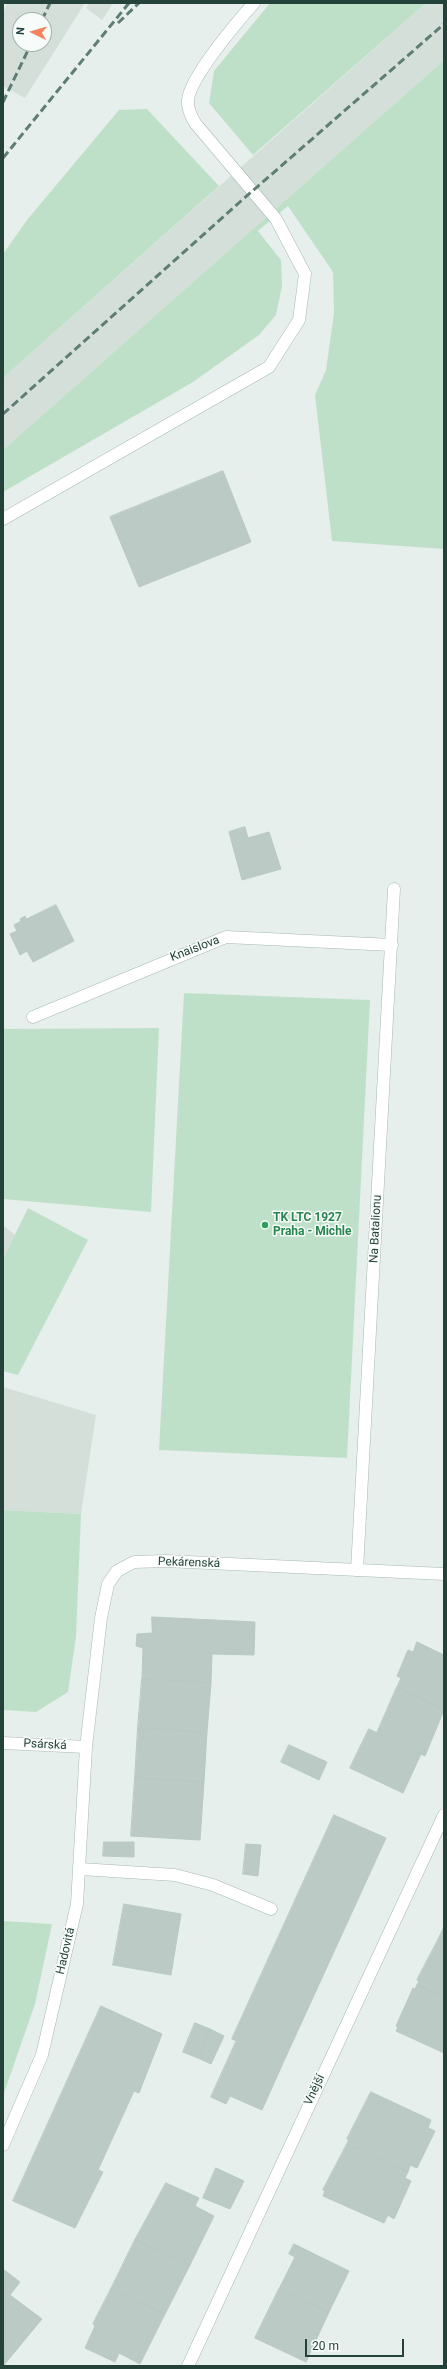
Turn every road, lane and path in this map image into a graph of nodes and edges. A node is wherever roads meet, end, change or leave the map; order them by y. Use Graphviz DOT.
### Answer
graph roads {
  1 [pos="254,3"];
  2 [pos="3,519"];
  3 [pos="394,889"];
  4 [pos="392,945"];
  5 [pos="33,1017"];
  6 [pos="356,1570"];
  7 [pos="444,1574"];
  8 [pos="3,1743"];
  9 [pos="86,1748"];
  10 [pos="444,1815"];
  11 [pos="80,1869"];
  12 [pos="271,1909"];
  13 [pos="3,2145"];
  14 [pos="188,2366"];
  1 -- 2 [label="street"];
  3 -- 4 [label="street, Na Batalionu"];
  4 -- 5 [label="street, Knaislova"];
  4 -- 6 [label="street, Na Batalionu"];
  6 -- 7 [label="street, Pekárenská"];
  6 -- 9 [label="street, Pekárenská"];
  8 -- 9 [label="street, Psárská"];
  9 -- 11 [label="street, Hadovitá"];
  10 -- 14 [label="street, Vnější"];
  11 -- 12 [label="street"];
  11 -- 13 [label="street, Hadovitá"];
}
